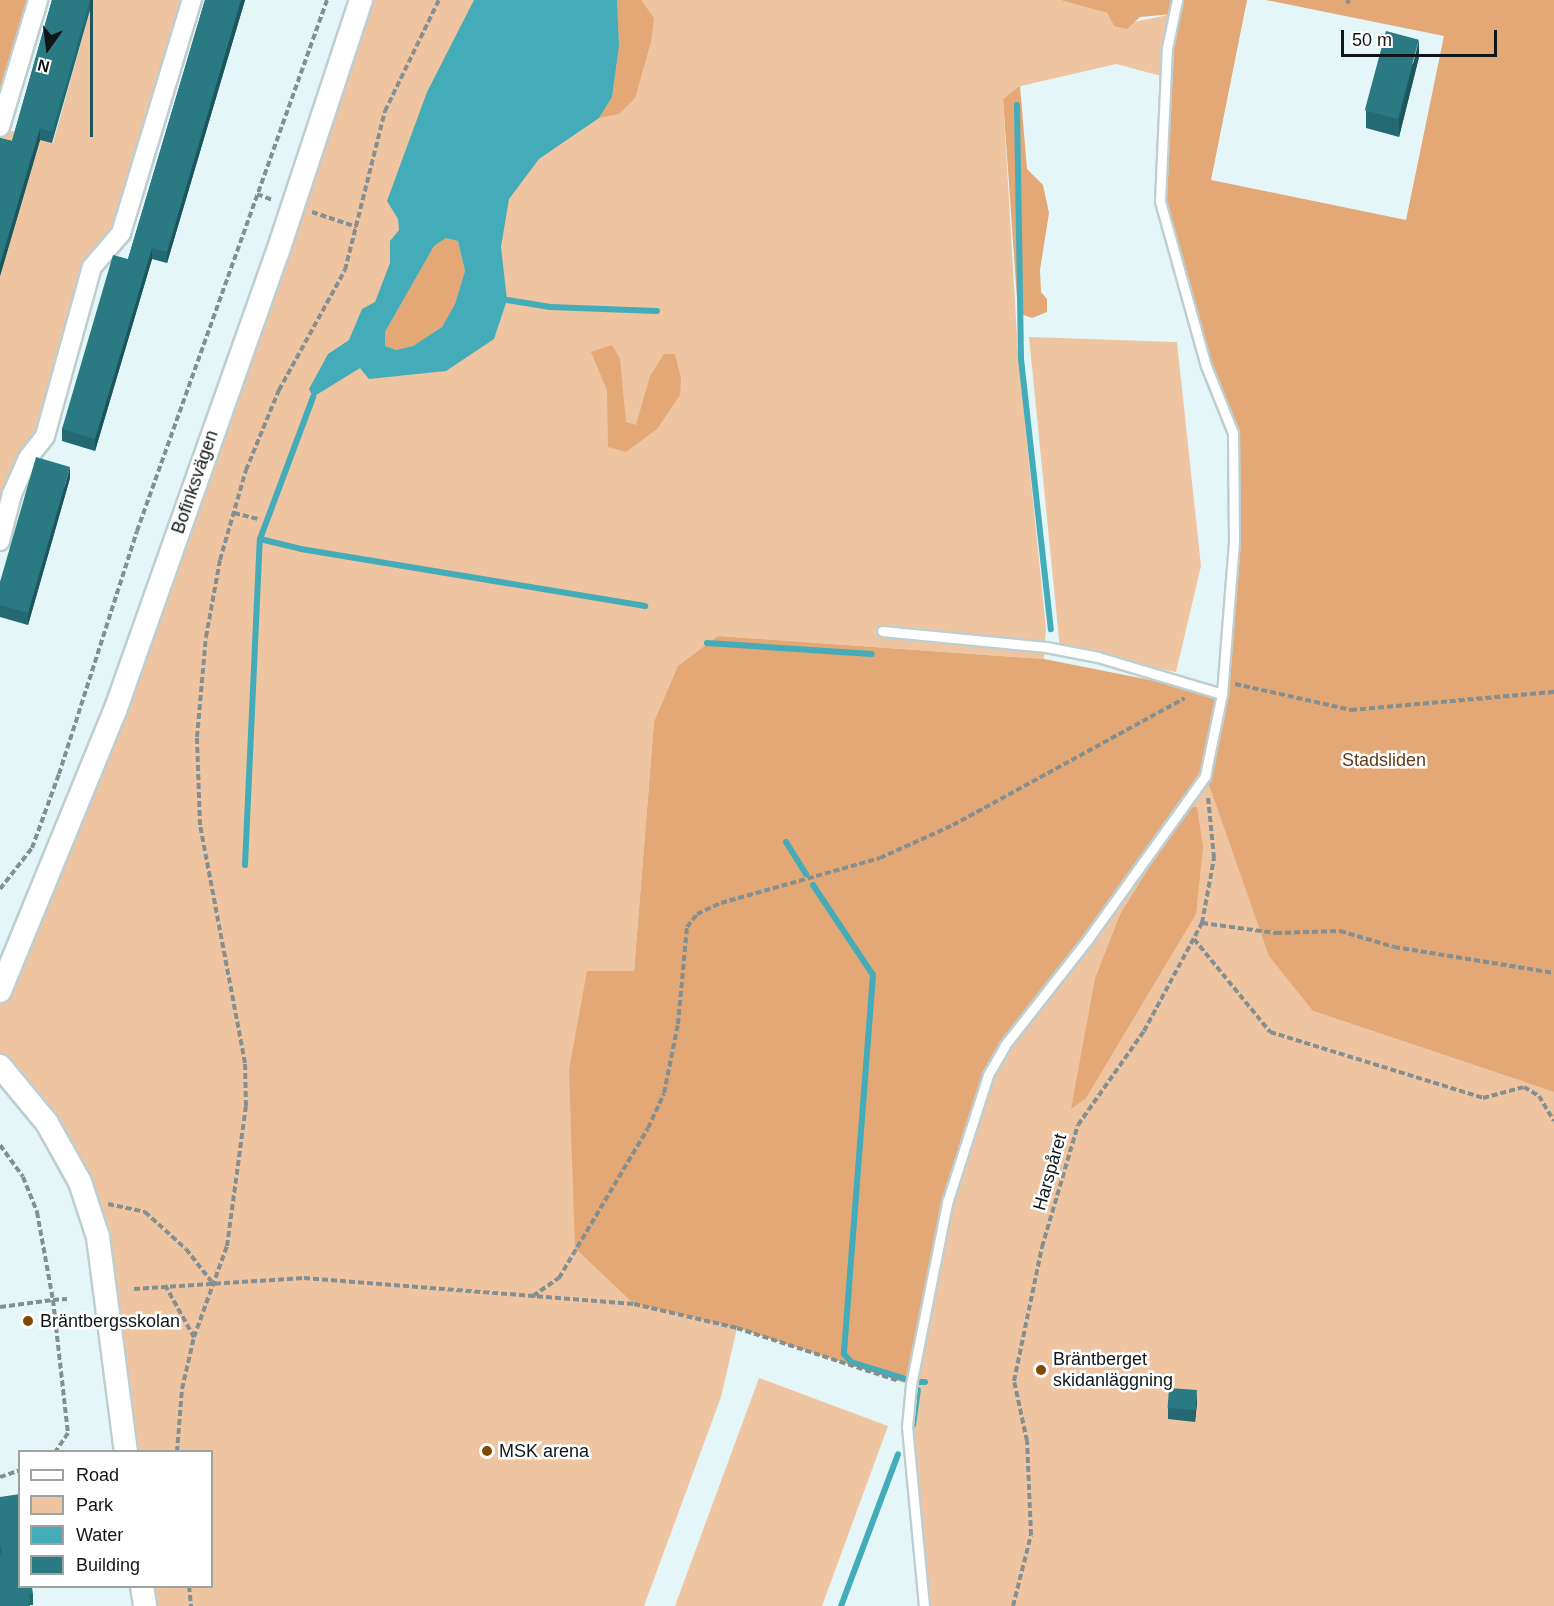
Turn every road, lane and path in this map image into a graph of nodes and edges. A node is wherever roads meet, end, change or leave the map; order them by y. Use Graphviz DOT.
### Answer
graph roads {
  1 [pos="38,0"];
  2 [pos="192,0"];
  3 [pos="327,0"];
  4 [pos="361,0"];
  5 [pos="439,0"];
  6 [pos="1177,0"];
  7 [pos="0,127"];
  8 [pos="234,513"];
  9 [pos="258,519"];
  10 [pos="0,541"];
  11 [pos="882,632"];
  12 [pos="1222,682"];
  13 [pos="1554,692"];
  14 [pos="1222,694"];
  15 [pos="59,774"];
  16 [pos="1205,776"];
  17 [pos="59,784"];
  18 [pos="0,889"];
  19 [pos="1202,923"];
  20 [pos="1194,939"];
  21 [pos="7,954"];
  22 [pos="1554,973"];
  23 [pos="0,992"];
  24 [pos="0,1066"];
  25 [pos="1554,1121"];
  26 [pos="0,1145"];
  27 [pos="88,1205"];
  28 [pos="211,1281"];
  29 [pos="165,1285"];
  30 [pos="134,1289"];
  31 [pos="533,1296"];
  32 [pos="67,1299"];
  33 [pos="53,1300"];
  34 [pos="0,1307"];
  35 [pos="194,1338"];
  36 [pos="911,1385"];
  37 [pos="56,1450"];
  38 [pos="126,1450"];
  39 [pos="177,1450"];
  40 [pos="18,1471"];
  41 [pos="0,1477"];
  42 [pos="142,1588"];
  43 [pos="189,1588"];
  44 [pos="145,1606"];
  45 [pos="191,1606"];
  46 [pos="924,1606"];
  47 [pos="1013,1606"];
  1 -- 7 [label="street"];
  2 -- 10 [label="street"];
  3 -- 15 [label="path"];
  4 -- 21 [label="street, Bofinksvägen"];
  5 -- 8 [label="path"];
  6 -- 12 [label="lane"];
  8 -- 9 [label="path"];
  8 -- 28 [label="path"];
  11 -- 14 [label="lane"];
  12 -- 13 [label="path"];
  12 -- 14 [label="lane"];
  14 -- 16 [label="lane"];
  14 -- 31 [label="path"];
  15 -- 17 [label="path"];
  15 -- 18 [label="path"];
  16 -- 19 [label="path, Harspåret"];
  16 -- 36 [label="lane"];
  19 -- 20 [label="path, Harspåret"];
  19 -- 22 [label="path"];
  20 -- 25 [label="path"];
  20 -- 47 [label="path, Harspåret"];
  21 -- 23 [label="street, Bofinksvägen"];
  24 -- 27 [label="street"];
  26 -- 33 [label="path"];
  27 -- 28 [label="path"];
  27 -- 38 [label="street"];
  28 -- 29 [label="path"];
  28 -- 31 [label="path"];
  28 -- 35 [label="path"];
  29 -- 30 [label="path"];
  29 -- 35 [label="path"];
  31 -- 36 [label="path"];
  32 -- 33 [label="path"];
  33 -- 34 [label="path"];
  33 -- 37 [label="path"];
  35 -- 39 [label="path"];
  36 -- 46 [label="lane"];
  40 -- 41 [label="path"];
  42 -- 44 [label="street"];
  43 -- 45 [label="path"];
}
